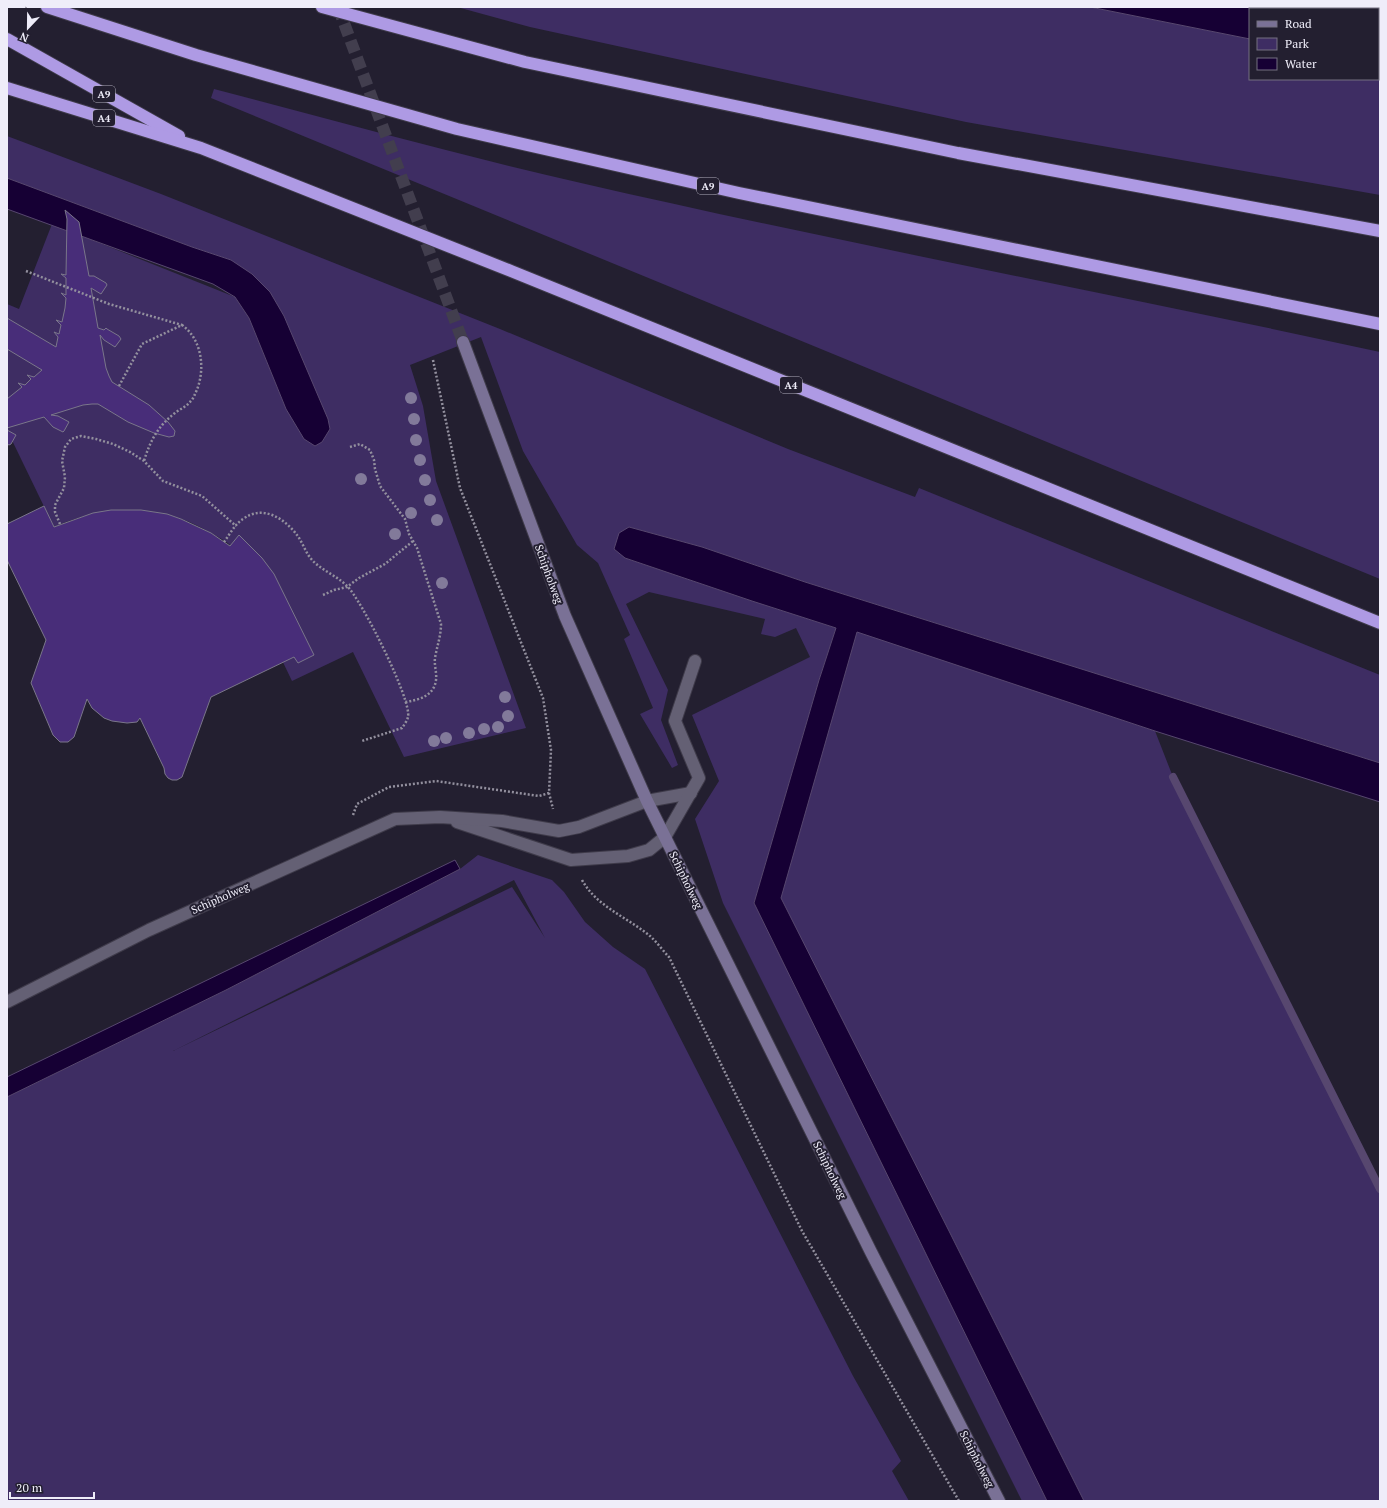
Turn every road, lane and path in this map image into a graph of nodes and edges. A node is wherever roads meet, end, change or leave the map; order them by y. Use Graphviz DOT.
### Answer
graph roads {
  1 [pos="47,7"];
  2 [pos="322,7"];
  3 [pos="7,39"];
  4 [pos="7,88"];
  5 [pos="201,148"];
  6 [pos="1380,232"];
  7 [pos="26,271"];
  8 [pos="1380,324"];
  9 [pos="182,325"];
  10 [pos="463,342"];
  11 [pos="433,360"];
  12 [pos="119,386"];
  13 [pos="350,447"];
  14 [pos="144,461"];
  15 [pos="60,524"];
  16 [pos="236,526"];
  17 [pos="413,541"];
  18 [pos="224,542"];
  19 [pos="348,587"];
  20 [pos="323,595"];
  21 [pos="1380,622"];
  22 [pos="695,661"];
  23 [pos="405,702"];
  24 [pos="362,741"];
  25 [pos="548,793"];
  26 [pos="691,793"];
  27 [pos="647,801"];
  28 [pos="440,817"];
  29 [pos="559,831"];
  30 [pos="665,837"];
  31 [pos="345,842"];
  32 [pos="571,860"];
  33 [pos="7,1002"];
  34 [pos="959,1501"];
  35 [pos="999,1501"];
  1 -- 8 [label="highway, A9"];
  2 -- 6 [label="highway"];
  3 -- 5 [label="highway, A9"];
  4 -- 5 [label="highway, A4"];
  5 -- 21 [label="highway, A4"];
  7 -- 9 [label="path"];
  9 -- 12 [label="path"];
  9 -- 14 [label="path"];
  10 -- 27 [label="main road, Schipholweg"];
  11 -- 25 [label="path"];
  13 -- 17 [label="path"];
  14 -- 15 [label="path"];
  14 -- 16 [label="path"];
  16 -- 18 [label="path"];
  16 -- 19 [label="path"];
  17 -- 19 [label="path"];
  17 -- 23 [label="path"];
  19 -- 20 [label="path"];
  19 -- 23 [label="path"];
  22 -- 26 [label="street"];
  23 -- 24 [label="path"];
  25 -- 29 [label="path"];
  25 -- 31 [label="path"];
  26 -- 27 [label="street"];
  26 -- 30 [label="street"];
  27 -- 29 [label="street, Schipholweg"];
  27 -- 30 [label="main road, Schipholweg"];
  28 -- 29 [label="street, Schipholweg"];
  28 -- 31 [label="street, Schipholweg"];
  28 -- 32 [label="street, Schipholweg"];
  30 -- 32 [label="street, Schipholweg"];
  30 -- 35 [label="main road, Schipholweg"];
  31 -- 33 [label="street, Schipholweg"];
  32 -- 34 [label="path"];
}
